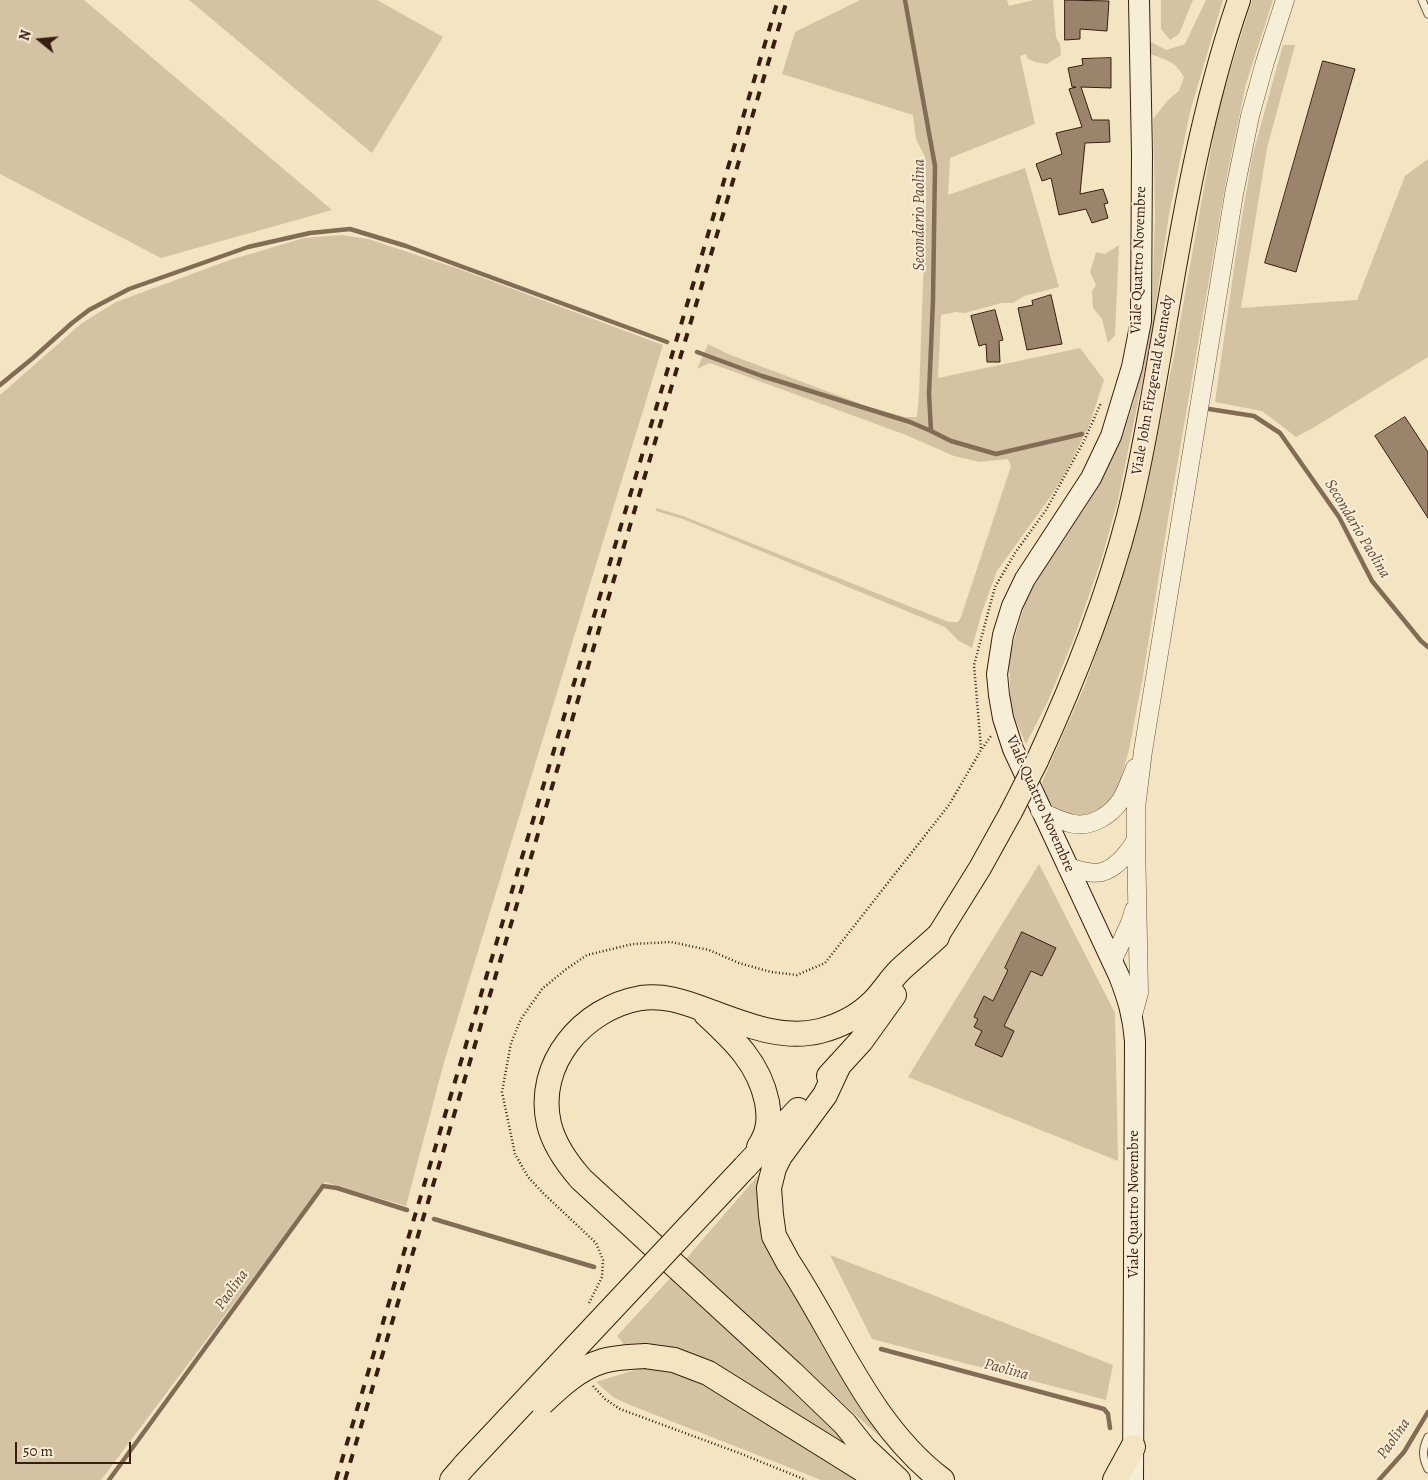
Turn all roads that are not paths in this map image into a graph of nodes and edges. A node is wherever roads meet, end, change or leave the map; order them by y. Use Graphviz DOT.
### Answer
graph roads {
  1 [pos="1139,0"];
  2 [pos="1239,0"];
  3 [pos="1285,0"];
  4 [pos="1422,0"];
  5 [pos="1428,14"];
  6 [pos="1143,751"];
  7 [pos="1040,811"];
  8 [pos="1136,840"];
  9 [pos="1067,867"];
  10 [pos="1137,900"];
  11 [pos="937,937"];
  12 [pos="1112,962"];
  13 [pos="697,1006"];
  14 [pos="1133,1015"];
  15 [pos="840,1065"];
  16 [pos="747,1165"];
  17 [pos="845,1424"];
  18 [pos="1428,1438"];
  19 [pos="1133,1446"];
  20 [pos="1428,1469"];
  21 [pos="459,1473"];
  22 [pos="876,1480"];
  23 [pos="898,1480"];
  24 [pos="922,1480"];
  25 [pos="942,1480"];
  26 [pos="1115,1480"];
  27 [pos="1133,1480"];
  1 -- 7 [label="main road, Viale Quattro Novembre"];
  2 -- 11 [label="main road, Viale John Fitzgerald Kennedy, bridge"];
  3 -- 6 [label="street"];
  4 -- 5 [label="lane"];
  6 -- 7 [label="street"];
  6 -- 8 [label="street"];
  7 -- 9 [label="main road, Viale Quattro Novembre"];
  8 -- 9 [label="street"];
  8 -- 10 [label="street"];
  9 -- 12 [label="main road, Viale Quattro Novembre"];
  10 -- 12 [label="street"];
  10 -- 14 [label="street"];
  11 -- 13 [label="highway"];
  11 -- 15 [label="highway"];
  12 -- 14 [label="main road, Viale Quattro Novembre"];
  13 -- 16 [label="highway"];
  13 -- 17 [label="highway"];
  14 -- 19 [label="main road, Viale Quattro Novembre"];
  15 -- 16 [label="highway"];
  15 -- 25 [label="highway"];
  16 -- 21 [label="highway, bridge"];
  17 -- 23 [label="highway"];
  17 -- 24 [label="highway"];
  18 -- 20 [label="lane"];
  19 -- 26 [label="highway"];
  19 -- 27 [label="main road, Viale Quattro Novembre"];
  21 -- 22 [label="highway, bridge"];
}
